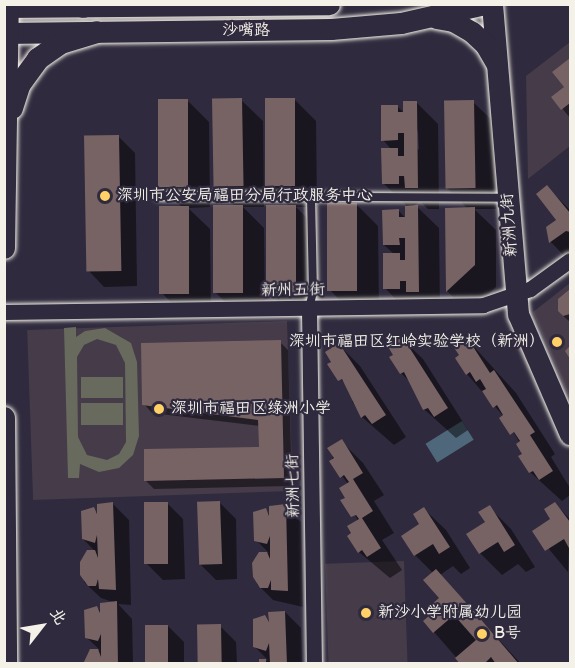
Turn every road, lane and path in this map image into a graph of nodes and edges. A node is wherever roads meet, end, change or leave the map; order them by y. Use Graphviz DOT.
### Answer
graph roads {
  1 [pos="329,4"];
  2 [pos="485,4"];
  3 [pos="492,4"];
  4 [pos="192,5"];
  5 [pos="7,6"];
  6 [pos="79,6"];
  7 [pos="423,18"];
  8 [pos="96,32"];
  9 [pos="6,33"];
  10 [pos="499,72"];
  11 [pos="5,145"];
  12 [pos="159,196"];
  13 [pos="311,197"];
  14 [pos="508,198"];
  15 [pos="4,248"];
  16 [pos="570,260"];
  17 [pos="515,296"];
  18 [pos="309,309"];
  19 [pos="4,312"];
  20 [pos="4,418"];
  21 [pos="570,434"];
  22 [pos="6,663"];
  23 [pos="314,663"];
  1 -- 4 [label="main road, 沙嘴路"];
  2 -- 7 [label="main road, 沙嘴路"];
  3 -- 10 [label="main road, 新洲九街"];
  4 -- 6 [label="main road, 沙嘴路"];
  5 -- 6 [label="main road, 沙嘴路"];
  5 -- 9 [label="main road"];
  7 -- 8 [label="main road, 沙嘴路"];
  7 -- 10 [label="main road"];
  8 -- 9 [label="main road, 沙嘴路"];
  8 -- 11 [label="main road"];
  9 -- 11 [label="main road"];
  10 -- 14 [label="main road, 新洲九街"];
  11 -- 15 [label="main road"];
  12 -- 13 [label="lane"];
  13 -- 14 [label="lane"];
  13 -- 18 [label="lane"];
  14 -- 17 [label="main road, 新洲九街"];
  16 -- 17 [label="street, 新州五街"];
  17 -- 18 [label="street, 新州五街"];
  17 -- 21 [label="main road, 新洲九街"];
  18 -- 19 [label="street, 新州五街"];
  18 -- 23 [label="street, 新洲七街"];
  20 -- 22 [label="main road"];
}
